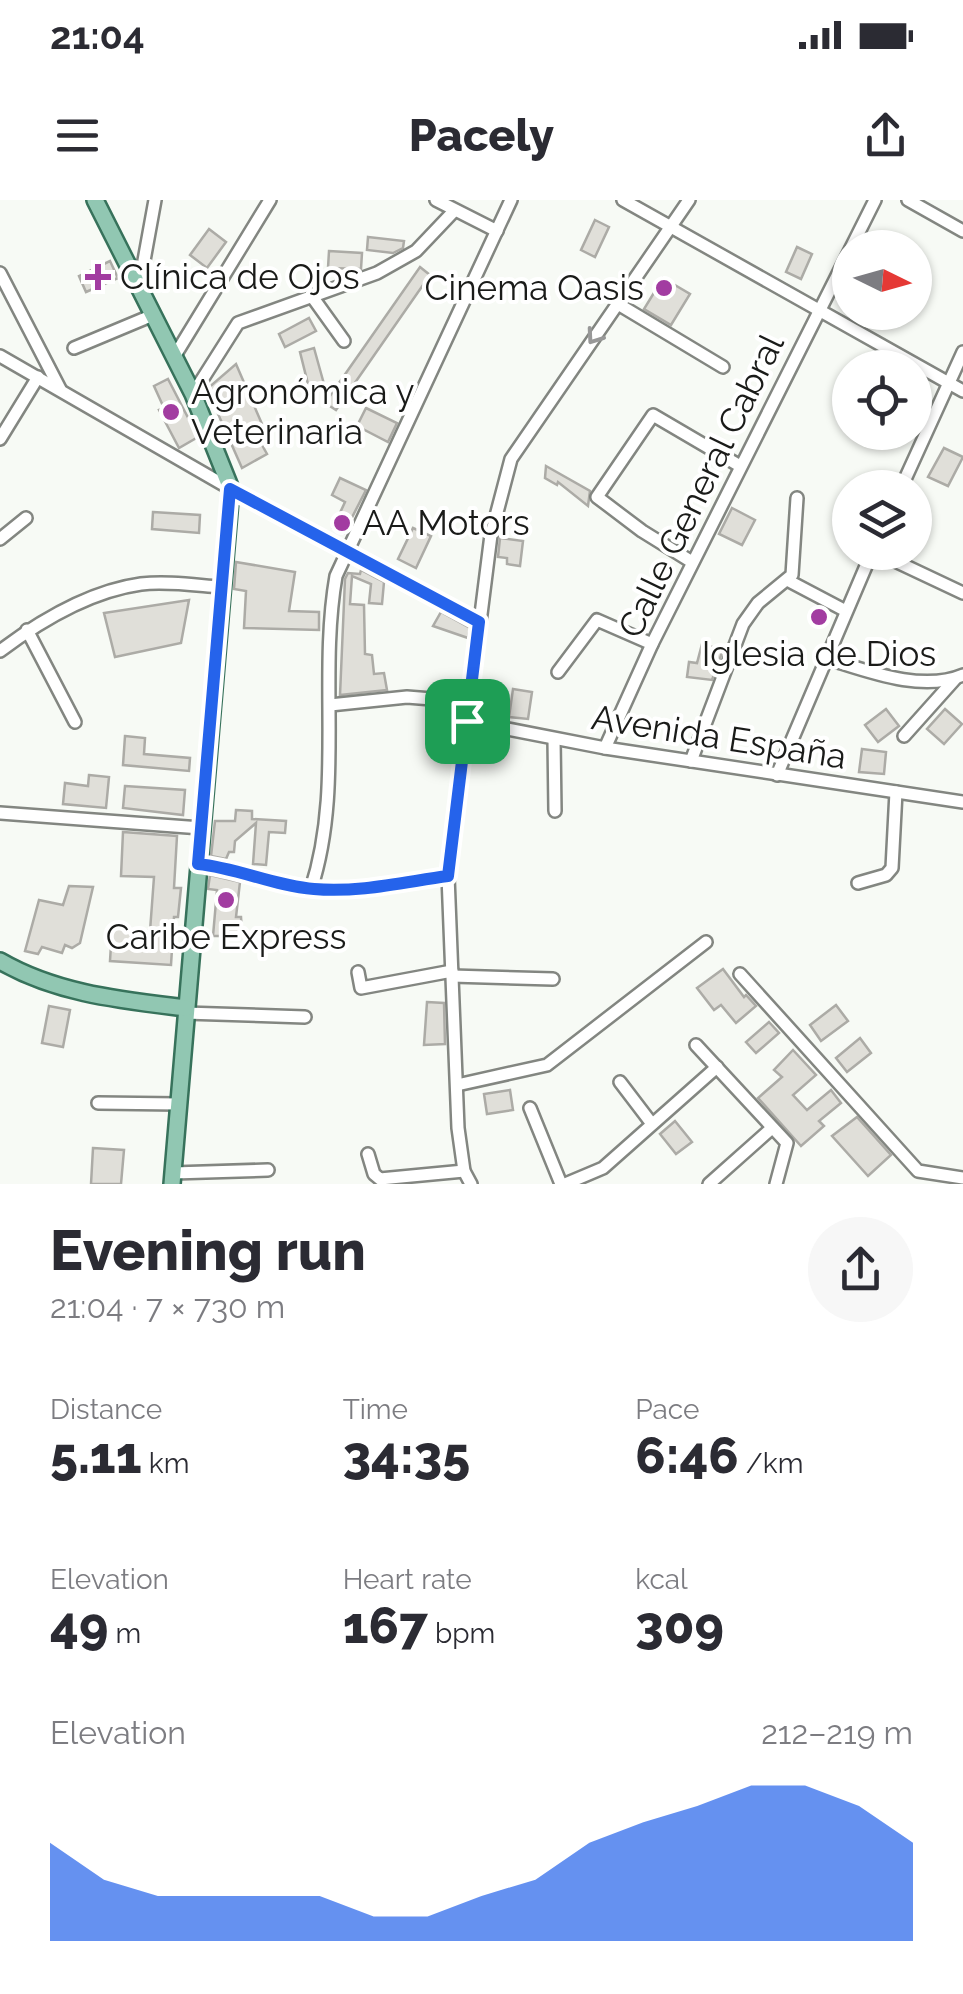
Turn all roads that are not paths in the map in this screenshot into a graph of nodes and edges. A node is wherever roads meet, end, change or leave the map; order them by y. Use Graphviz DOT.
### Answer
graph roads {
  1 [pos="94,200"];
  2 [pos="156,200"];
  3 [pos="270,200"];
  4 [pos="436,200"];
  5 [pos="511,200"];
  6 [pos="624,200"];
  7 [pos="688,200"];
  8 [pos="875,200"];
  9 [pos="908,200"];
  10 [pos="642,205"];
  11 [pos="454,211"];
  12 [pos="669,228"];
  13 [pos="860,230"];
  14 [pos="497,231"];
  15 [pos="963,231"];
  16 [pos="0,273"];
  17 [pos="832,284"];
  18 [pos="139,288"];
  19 [pos="311,295"];
  20 [pos="618,304"];
  21 [pos="819,310"];
  22 [pos="153,315"];
  23 [pos="344,341"];
  24 [pos="74,348"];
  25 [pos="963,352"];
  26 [pos="0,356"];
  27 [pos="174,357"];
  28 [pos="723,367"];
  29 [pos="38,377"];
  30 [pos="949,383"];
  31 [pos="963,391"];
  32 [pos="61,392"];
  33 [pos="193,394"];
  34 [pos="0,439"];
  35 [pos="740,466"];
  36 [pos="909,470"];
  37 [pos="230,489"];
  38 [pos="797,498"];
  39 [pos="26,518"];
  40 [pos="0,539"];
  41 [pos="345,551"];
  42 [pos="692,562"];
  43 [pos="865,570"];
  44 [pos="913,570"];
  45 [pos="789,581"];
  46 [pos="220,587"];
  47 [pos="963,593"];
  48 [pos="846,611"];
  49 [pos="479,622"];
  50 [pos="28,630"];
  51 [pos="652,644"];
  52 [pos="0,651"];
  53 [pos="824,658"];
  54 [pos="558,672"];
  55 [pos="959,677"];
  56 [pos="469,702"];
  57 [pos="330,705"];
  58 [pos="467,721"];
  59 [pos="75,722"];
  60 [pos="904,736"];
  61 [pos="554,739"];
  62 [pos="605,748"];
  63 [pos="691,761"];
  64 [pos="777,775"];
  65 [pos="896,792"];
  66 [pos="963,802"];
  67 [pos="555,811"];
  68 [pos="0,813"];
  69 [pos="201,828"];
  70 [pos="198,864"];
  71 [pos="448,876"];
  72 [pos="858,883"];
  73 [pos="312,889"];
  74 [pos="706,942"];
  75 [pos="0,961"];
  76 [pos="358,972"];
  77 [pos="452,974"];
  78 [pos="740,974"];
  79 [pos="553,979"];
  80 [pos="186,1010"];
  81 [pos="305,1017"];
  82 [pos="696,1044"];
  83 [pos="717,1067"];
  84 [pos="620,1082"];
  85 [pos="457,1085"];
  86 [pos="98,1102"];
  87 [pos="178,1104"];
  88 [pos="530,1108"];
  89 [pos="652,1124"];
  90 [pos="772,1128"];
  91 [pos="368,1154"];
  92 [pos="268,1170"];
  93 [pos="464,1171"];
  94 [pos="172,1178"];
  95 [pos="963,1178"];
  96 [pos="471,1184"];
  97 [pos="563,1184"];
  98 [pos="710,1184"];
  99 [pos="776,1184"];
  1 -- 18 [label="main road"];
  2 -- 18 [label="street"];
  3 -- 27 [label="street"];
  4 -- 11 [label="street"];
  5 -- 14 [label="street"];
  6 -- 10 [label="street"];
  7 -- 12 [label="street"];
  8 -- 13 [label="street, Calle General Cabral"];
  9 -- 15 [label="street"];
  10 -- 12 [label="street"];
  11 -- 14 [label="street"];
  11 -- 19 [label="street"];
  12 -- 20 [label="street"];
  12 -- 21 [label="street"];
  14 -- 41 [label="street"];
  16 -- 32 [label="street"];
  17 -- 21 [label="street, Calle General Cabral"];
  18 -- 22 [label="main road"];
  19 -- 23 [label="street"];
  19 -- 33 [label="street"];
  20 -- 28 [label="street"];
  20 -- 49 [label="street, one-way"];
  21 -- 30 [label="street"];
  21 -- 35 [label="street, Calle General Cabral"];
  22 -- 24 [label="street"];
  22 -- 27 [label="main road"];
  25 -- 30 [label="street"];
  26 -- 29 [label="street"];
  27 -- 33 [label="main road"];
  29 -- 32 [label="street"];
  29 -- 34 [label="street"];
  30 -- 31 [label="street"];
  30 -- 36 [label="street"];
  32 -- 37 [label="street"];
  33 -- 37 [label="main road"];
  35 -- 42 [label="street, Calle General Cabral"];
  35 -- 42 [label="street"];
  37 -- 41 [label="street"];
  37 -- 46 [label="main road"];
  38 -- 45 [label="street"];
  39 -- 40 [label="street"];
  41 -- 49 [label="street"];
  41 -- 57 [label="street"];
  42 -- 51 [label="street, Calle General Cabral"];
  43 -- 48 [label="street"];
  44 -- 47 [label="street"];
  45 -- 48 [label="street"];
  45 -- 63 [label="street"];
  46 -- 50 [label="street"];
  46 -- 69 [label="main road"];
  48 -- 53 [label="street"];
  49 -- 56 [label="street"];
  50 -- 52 [label="street"];
  50 -- 59 [label="street"];
  51 -- 54 [label="street"];
  51 -- 62 [label="street, Calle General Cabral"];
  53 -- 55 [label="street"];
  53 -- 64 [label="street"];
  55 -- 60 [label="street"];
  56 -- 57 [label="street"];
  56 -- 58 [label="street"];
  57 -- 73 [label="street"];
  58 -- 61 [label="street, Avenida España"];
  58 -- 71 [label="street"];
  61 -- 62 [label="street, Avenida España"];
  61 -- 67 [label="street"];
  62 -- 63 [label="street, Avenida España"];
  63 -- 64 [label="street, Avenida España"];
  64 -- 65 [label="street, Avenida España"];
  65 -- 66 [label="street, Avenida España"];
  65 -- 72 [label="street"];
  68 -- 69 [label="street"];
  69 -- 70 [label="main road"];
  70 -- 73 [label="street"];
  70 -- 80 [label="main road"];
  71 -- 73 [label="street"];
  71 -- 77 [label="street"];
  74 -- 85 [label="street"];
  75 -- 80 [label="main road"];
  76 -- 77 [label="street"];
  77 -- 79 [label="street"];
  77 -- 85 [label="street"];
  78 -- 95 [label="street"];
  80 -- 81 [label="street"];
  80 -- 87 [label="main road"];
  82 -- 83 [label="street"];
  83 -- 89 [label="street"];
  83 -- 90 [label="street"];
  84 -- 89 [label="street"];
  85 -- 93 [label="street"];
  86 -- 87 [label="street"];
  87 -- 94 [label="main road"];
  88 -- 97 [label="street"];
  89 -- 97 [label="street"];
  90 -- 98 [label="street"];
  90 -- 99 [label="street"];
  91 -- 93 [label="street"];
  92 -- 94 [label="street"];
  93 -- 96 [label="street"];
}
